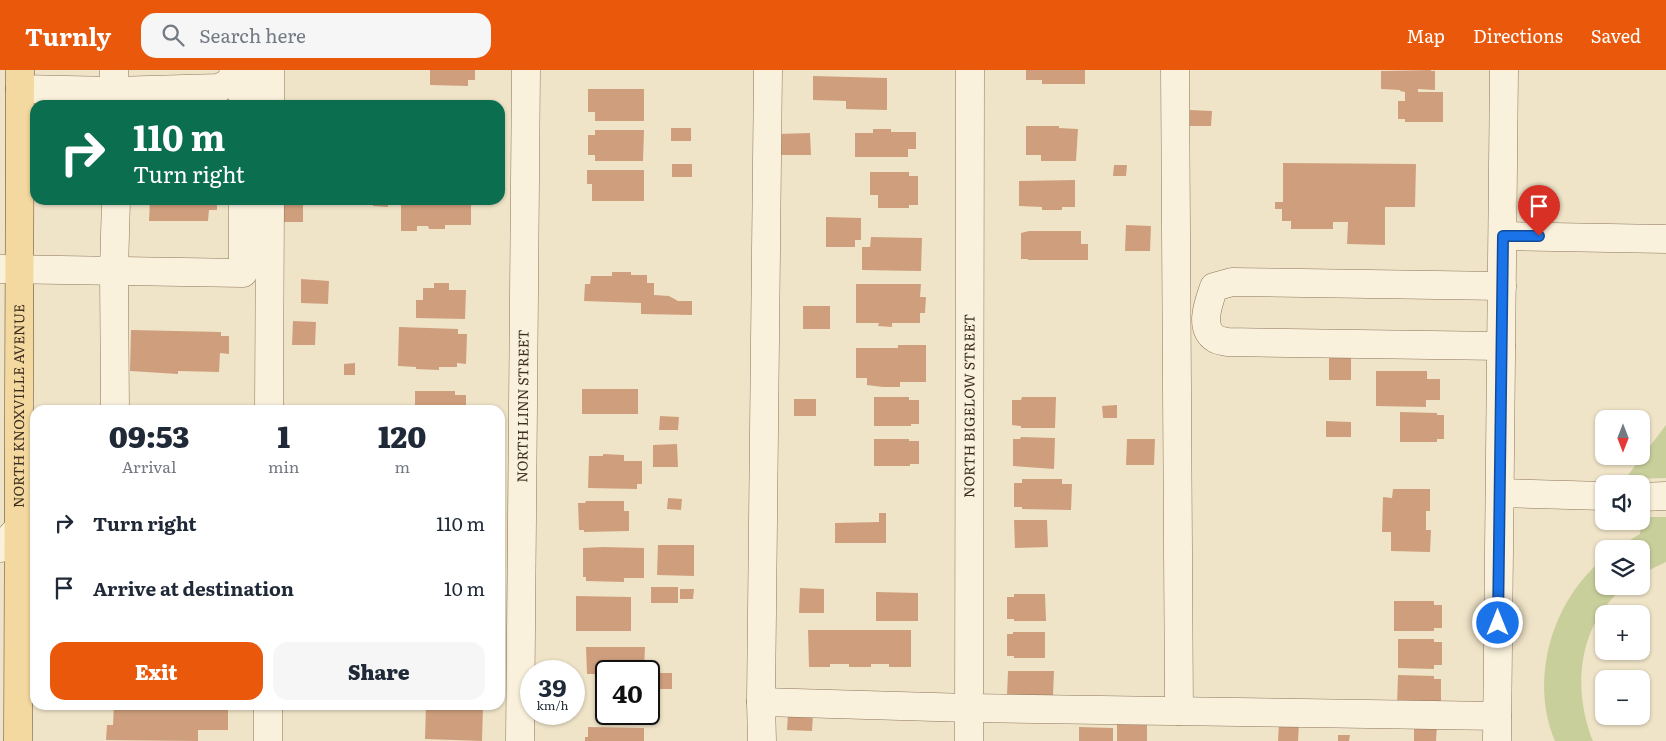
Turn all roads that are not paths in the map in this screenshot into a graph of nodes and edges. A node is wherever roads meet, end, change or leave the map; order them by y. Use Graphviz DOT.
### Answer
graph roads {
  1 [pos="270,70"];
  2 [pos="526,70"];
  3 [pos="768,70"];
  4 [pos="970,70"];
  5 [pos="1175,70"];
  6 [pos="1504,70"];
  7 [pos="239,71"];
  8 [pos="20,80"];
  9 [pos="117,89"];
  10 [pos="230,100"];
  11 [pos="243,100"];
  12 [pos="270,100"];
  13 [pos="116,205"];
  14 [pos="243,205"];
  15 [pos="270,205"];
  16 [pos="1503,236"];
  17 [pos="1666,238"];
  18 [pos="10,269"];
  19 [pos="114,271"];
  20 [pos="1502,286"];
  21 [pos="1501,346"];
  22 [pos="115,405"];
  23 [pos="269,405"];
  24 [pos="27,481"];
  25 [pos="1500,493"];
  26 [pos="1595,496"];
  27 [pos="1666,496"];
  28 [pos="1650,497"];
  29 [pos="9,538"];
  30 [pos="761,702"];
  31 [pos="969,708"];
  32 [pos="268,710"];
  33 [pos="1179,711"];
  34 [pos="1497,728"];
  35 [pos="18,741"];
  36 [pos="268,741"];
  37 [pos="520,741"];
  38 [pos="762,741"];
  39 [pos="969,741"];
  1 -- 12 [label="street"];
  2 -- 37 [label="street, NORTH LINN STREET"];
  3 -- 30 [label="street"];
  4 -- 31 [label="street, NORTH BIGELOW STREET"];
  5 -- 33 [label="street"];
  6 -- 16 [label="street"];
  7 -- 9 [label="street"];
  7 -- 10 [label="street"];
  7 -- 11 [label="street"];
  8 -- 9 [label="street"];
  8 -- 18 [label="main road, NORTH KNOXVILLE AVENUE"];
  13 -- 19 [label="street"];
  14 -- 19 [label="street"];
  15 -- 23 [label="street"];
  16 -- 17 [label="street"];
  16 -- 20 [label="street"];
  18 -- 19 [label="street"];
  18 -- 24 [label="main road, NORTH KNOXVILLE AVENUE"];
  19 -- 22 [label="street"];
  20 -- 21 [label="street"];
  20 -- 21 [label="street"];
  21 -- 25 [label="street"];
  24 -- 29 [label="main road, NORTH KNOXVILLE AVENUE"];
  25 -- 26 [label="street"];
  25 -- 34 [label="street"];
  27 -- 28 [label="street"];
  29 -- 35 [label="main road, NORTH KNOXVILLE AVENUE"];
  30 -- 31 [label="street"];
  30 -- 38 [label="street"];
  31 -- 33 [label="street"];
  31 -- 39 [label="street, NORTH BIGELOW STREET"];
  32 -- 36 [label="street"];
  33 -- 34 [label="street"];
}
